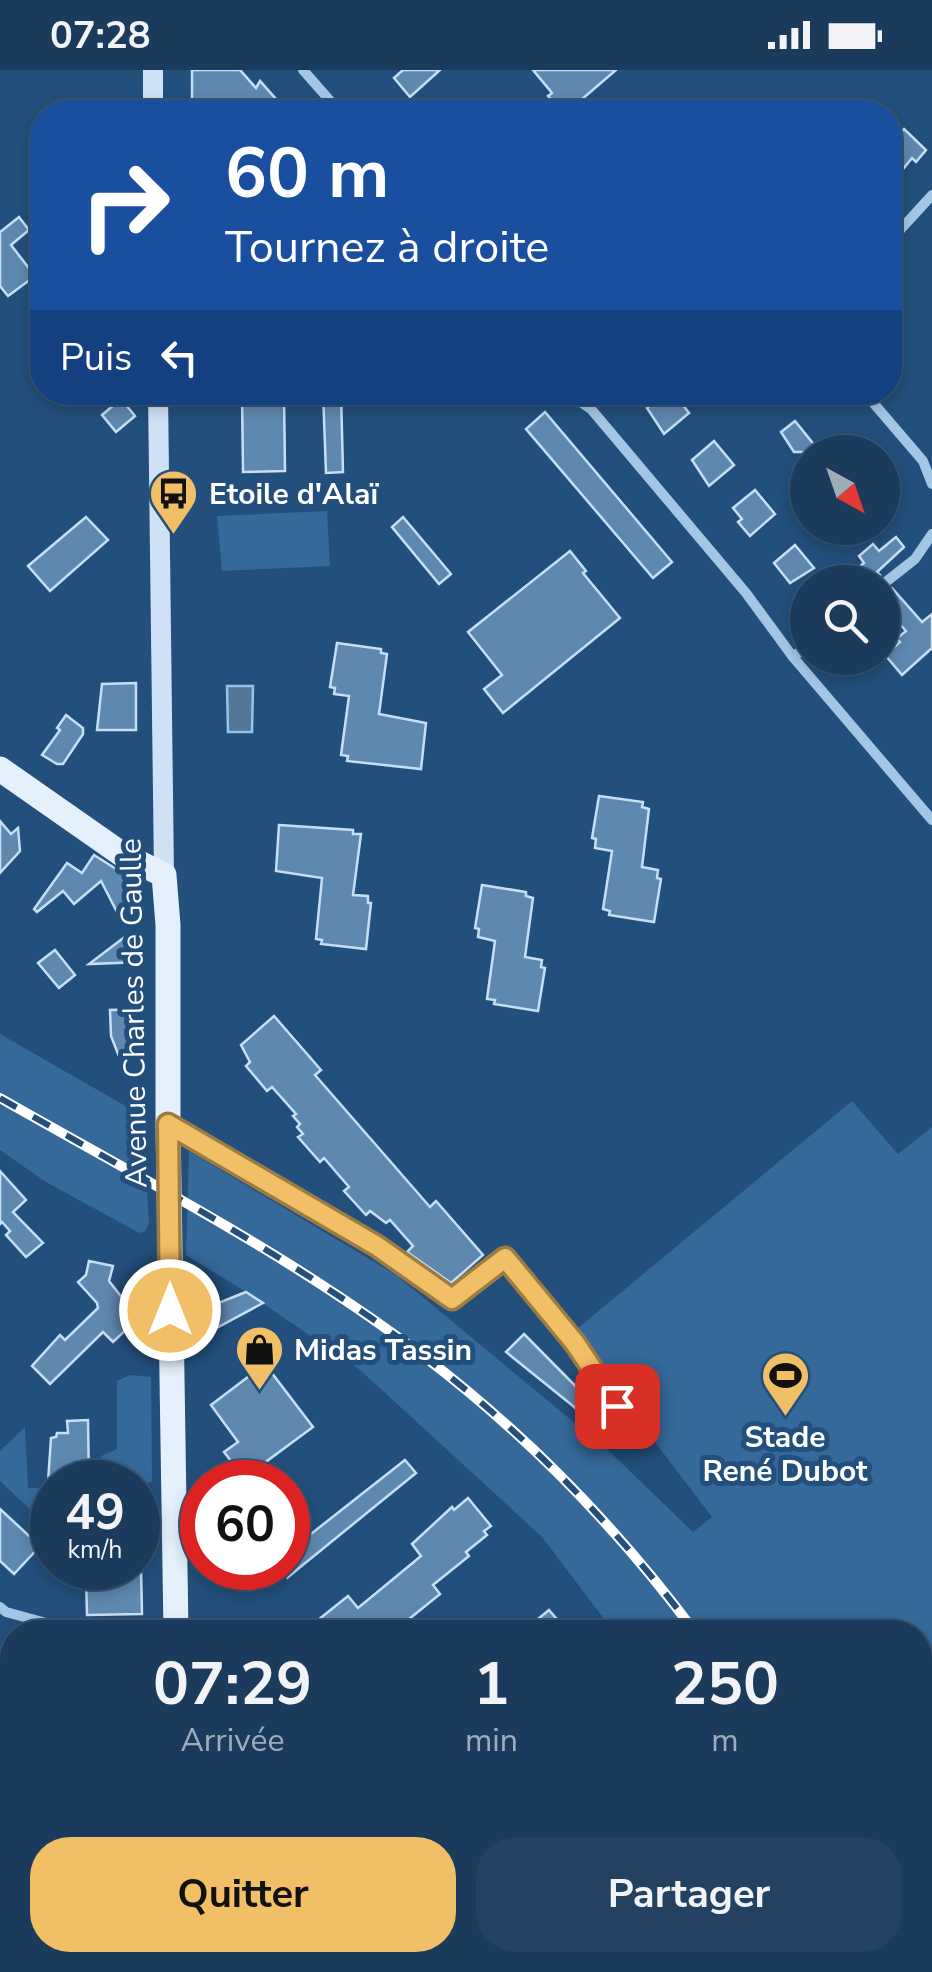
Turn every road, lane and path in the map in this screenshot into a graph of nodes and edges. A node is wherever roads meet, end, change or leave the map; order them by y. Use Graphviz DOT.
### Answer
graph roads {
  1 [pos="152,70"];
  2 [pos="303,70"];
  3 [pos="153,100"];
  4 [pos="329,100"];
  5 [pos="932,195"];
  6 [pos="902,228"];
  7 [pos="158,405"];
  8 [pos="584,405"];
  9 [pos="875,405"];
  10 [pos="932,484"];
  11 [pos="932,534"];
  12 [pos="900,571"];
  13 [pos="790,653"];
  14 [pos="808,675"];
  15 [pos="0,769"];
  16 [pos="931,818"];
  17 [pos="164,875"];
  18 [pos="168,1124"];
  19 [pos="638,1438"];
  20 [pos="0,1606"];
  21 [pos="35,1620"];
  22 [pos="176,1620"];
  1 -- 3 [label="main road"];
  2 -- 4 [label="street"];
  5 -- 6 [label="street"];
  7 -- 17 [label="main road, Avenue Charles de Gaulle"];
  8 -- 13 [label="street"];
  9 -- 10 [label="street"];
  11 -- 12 [label="street"];
  14 -- 16 [label="street"];
  15 -- 17 [label="main road"];
  17 -- 18 [label="main road, Avenue Charles de Gaulle"];
  18 -- 19 [label="lane"];
  18 -- 22 [label="main road, Avenue Charles de Gaulle"];
  20 -- 21 [label="street"];
}
